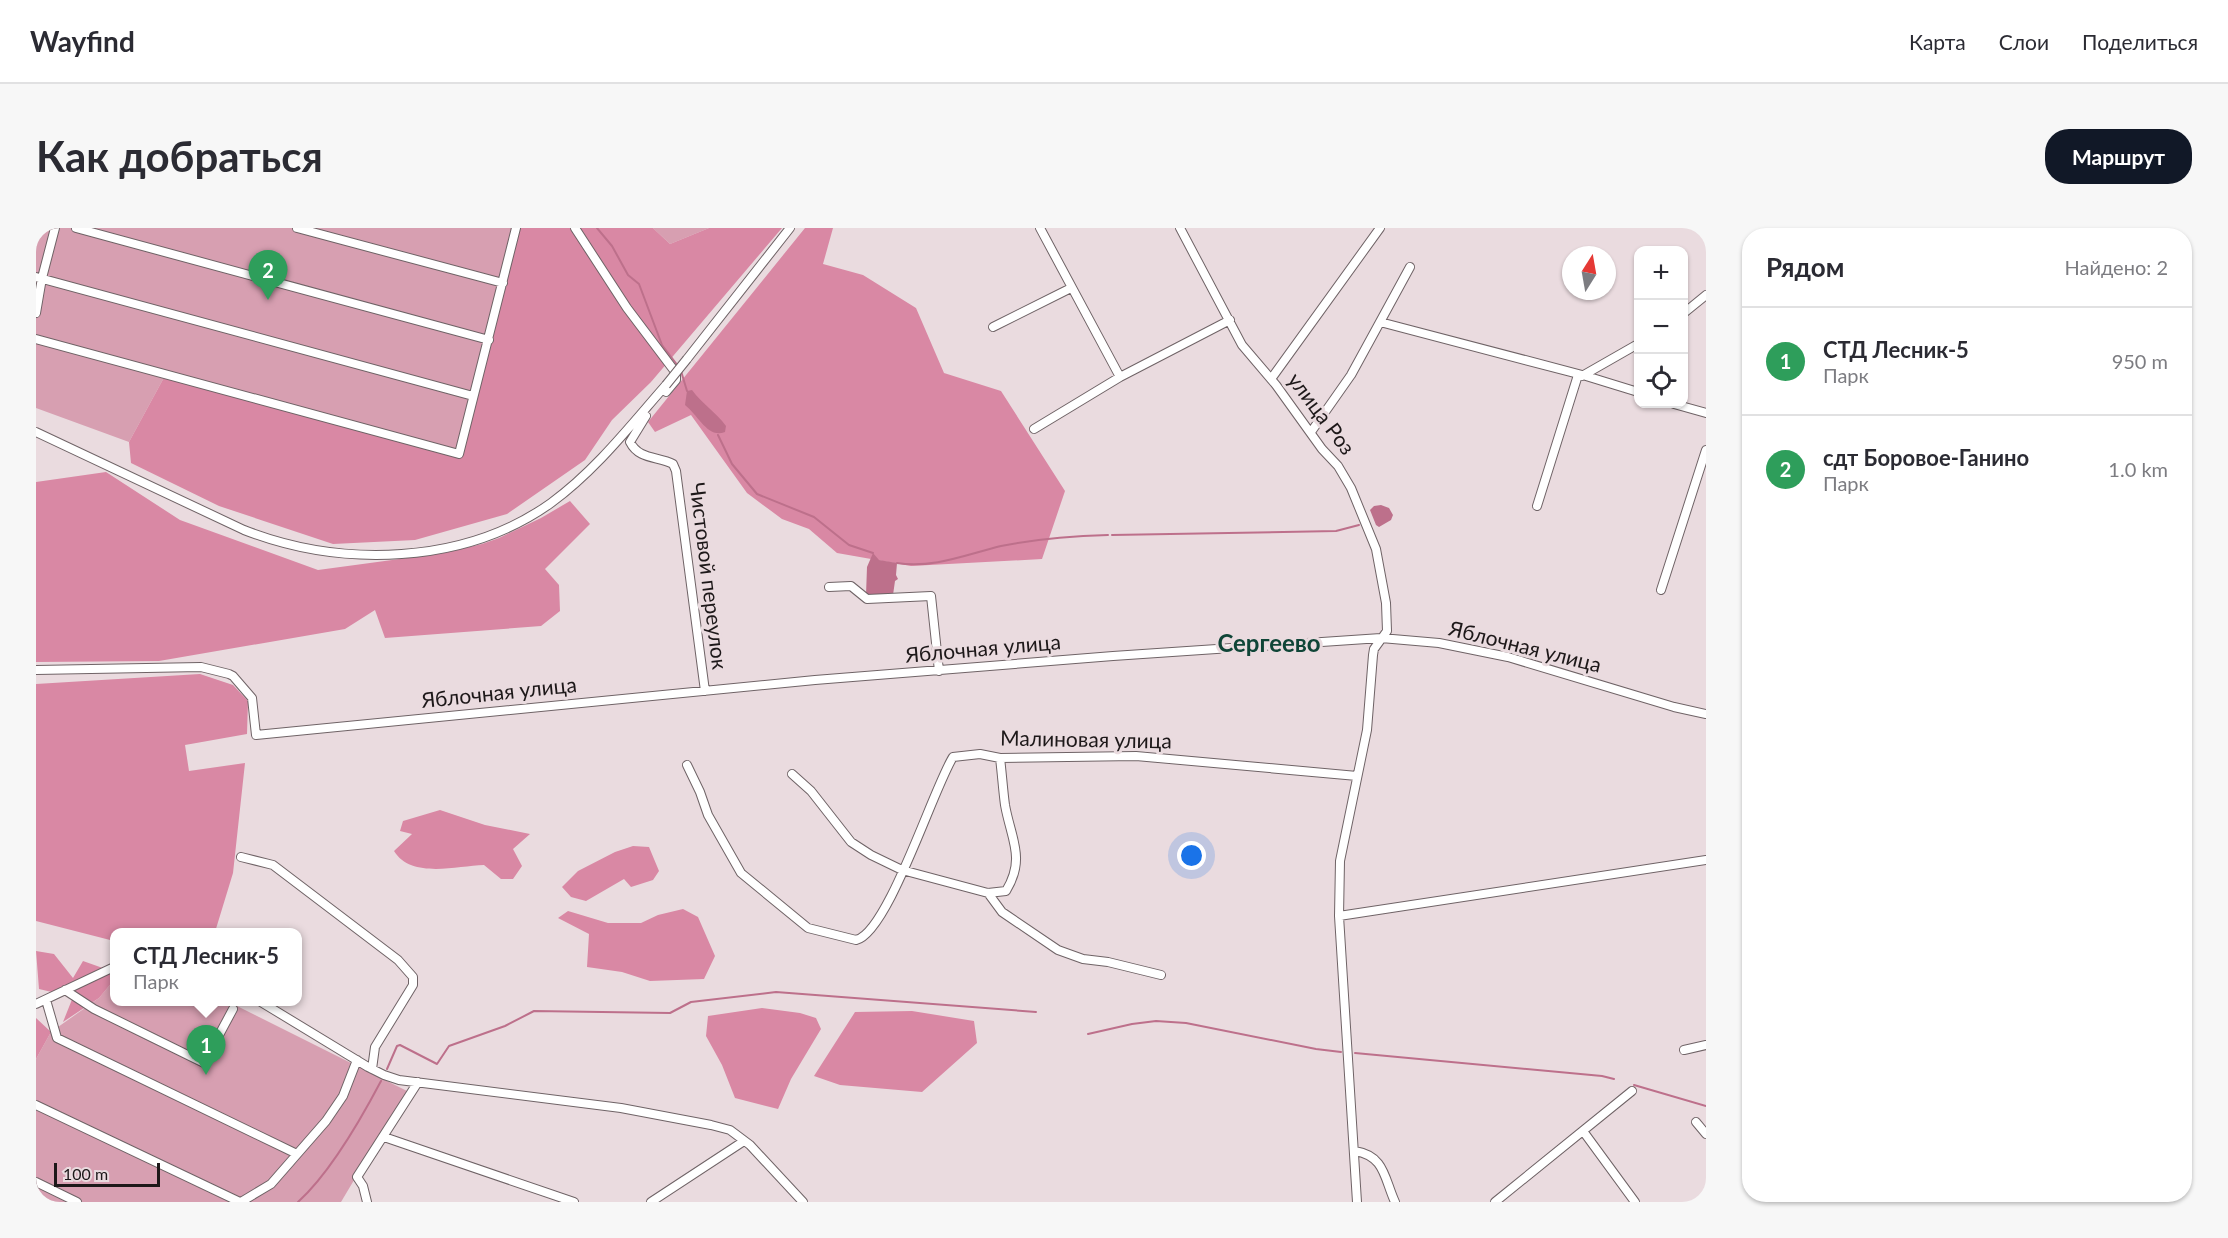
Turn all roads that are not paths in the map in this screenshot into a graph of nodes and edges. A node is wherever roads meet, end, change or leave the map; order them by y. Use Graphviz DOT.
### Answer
graph roads {
  1 [pos="55,228"];
  2 [pos="76,228"];
  3 [pos="297,228"];
  4 [pos="516,228"];
  5 [pos="574,228"];
  6 [pos="790,228"];
  7 [pos="1040,228"];
  8 [pos="1180,228"];
  9 [pos="1380,228"];
  10 [pos="1410,267"];
  11 [pos="39,277"];
  12 [pos="503,283"];
  13 [pos="1071,288"];
  14 [pos="1706,295"];
  15 [pos="1688,309"];
  16 [pos="36,313"];
  17 [pos="1230,320"];
  18 [pos="1380,322"];
  19 [pos="993,327"];
  20 [pos="36,339"];
  21 [pos="489,340"];
  22 [pos="1634,346"];
  23 [pos="1580,375"];
  24 [pos="1120,377"];
  25 [pos="1271,378"];
  26 [pos="1634,391"];
  27 [pos="473,396"];
  28 [pos="1688,408"];
  29 [pos="1706,413"];
  30 [pos="1034,429"];
  31 [pos="36,432"];
  32 [pos="1311,432"];
  33 [pos="1706,450"];
  34 [pos="1537,506"];
  35 [pos="829,587"];
  36 [pos="1661,590"];
  37 [pos="1381,638"];
  38 [pos="36,670"];
  39 [pos="939,671"];
  40 [pos="705,691"];
  41 [pos="1706,714"];
  42 [pos="1000,759"];
  43 [pos="687,765"];
  44 [pos="792,774"];
  45 [pos="1357,776"];
  46 [pos="241,857"];
  47 [pos="1706,860"];
  48 [pos="902,870"];
  49 [pos="988,893"];
  50 [pos="1339,916"];
  51 [pos="110,969"];
  52 [pos="1161,975"];
  53 [pos="65,990"];
  54 [pos="46,1000"];
  55 [pos="36,1004"];
  56 [pos="268,1006"];
  57 [pos="233,1009"];
  58 [pos="1706,1045"];
  59 [pos="1684,1050"];
  60 [pos="357,1060"];
  61 [pos="372,1069"];
  62 [pos="418,1082"];
  63 [pos="1632,1091"];
  64 [pos="36,1105"];
  65 [pos="1696,1122"];
  66 [pos="1583,1131"];
  67 [pos="1706,1134"];
  68 [pos="384,1137"];
  69 [pos="744,1142"];
  70 [pos="1355,1151"];
  71 [pos="297,1154"];
  72 [pos="36,1182"];
  73 [pos="77,1202"];
  74 [pos="240,1202"];
  75 [pos="366,1202"];
  76 [pos="574,1202"];
  77 [pos="651,1202"];
  78 [pos="803,1202"];
  79 [pos="1357,1202"];
  80 [pos="1395,1202"];
  81 [pos="1496,1202"];
  82 [pos="1635,1202"];
  1 -- 11 [label="street"];
  2 -- 21 [label="street"];
  3 -- 12 [label="street"];
  4 -- 12 [label="street"];
  5 -- 40 [label="street, Чистовой переулок"];
  6 -- 31 [label="street, bridge"];
  7 -- 13 [label="street"];
  8 -- 17 [label="street, улица Роз"];
  9 -- 25 [label="street"];
  10 -- 18 [label="street"];
  11 -- 16 [label="street"];
  11 -- 27 [label="street"];
  12 -- 21 [label="street"];
  13 -- 19 [label="street"];
  13 -- 24 [label="street"];
  14 -- 15 [label="street"];
  17 -- 24 [label="street"];
  17 -- 25 [label="street, улица Роз"];
  18 -- 23 [label="street"];
  18 -- 32 [label="street"];
  20 -- 27 [label="street"];
  21 -- 27 [label="street"];
  22 -- 23 [label="street"];
  23 -- 26 [label="street"];
  23 -- 34 [label="street"];
  24 -- 30 [label="street"];
  25 -- 32 [label="street, улица Роз"];
  28 -- 29 [label="street"];
  32 -- 37 [label="street, улица Роз"];
  33 -- 36 [label="street"];
  35 -- 39 [label="street"];
  37 -- 39 [label="street, Яблочная улица"];
  37 -- 41 [label="street, Яблочная улица"];
  37 -- 45 [label="street, улица Роз"];
  38 -- 40 [label="street, Яблочная улица"];
  39 -- 40 [label="street, Яблочная улица"];
  42 -- 45 [label="street, Малиновая улица"];
  42 -- 48 [label="street, Малиновая улица"];
  42 -- 49 [label="street"];
  43 -- 48 [label="street"];
  44 -- 48 [label="street"];
  45 -- 50 [label="street, улица Роз"];
  46 -- 61 [label="street"];
  47 -- 50 [label="street"];
  48 -- 49 [label="street"];
  49 -- 52 [label="street"];
  50 -- 70 [label="street, улица Роз"];
  51 -- 53 [label="street"];
  53 -- 54 [label="street"];
  53 -- 57 [label="street"];
  54 -- 55 [label="street"];
  54 -- 71 [label="street"];
  56 -- 60 [label="street"];
  58 -- 59 [label="street"];
  60 -- 61 [label="street"];
  60 -- 71 [label="street"];
  61 -- 62 [label="street"];
  62 -- 68 [label="street"];
  62 -- 69 [label="street"];
  63 -- 66 [label="street"];
  64 -- 74 [label="street"];
  65 -- 67 [label="street"];
  66 -- 81 [label="street"];
  66 -- 82 [label="street"];
  68 -- 75 [label="street"];
  68 -- 76 [label="street"];
  69 -- 77 [label="street"];
  69 -- 78 [label="street"];
  70 -- 79 [label="street, улица Роз"];
  70 -- 80 [label="street"];
  71 -- 74 [label="street"];
  72 -- 73 [label="street"];
}
